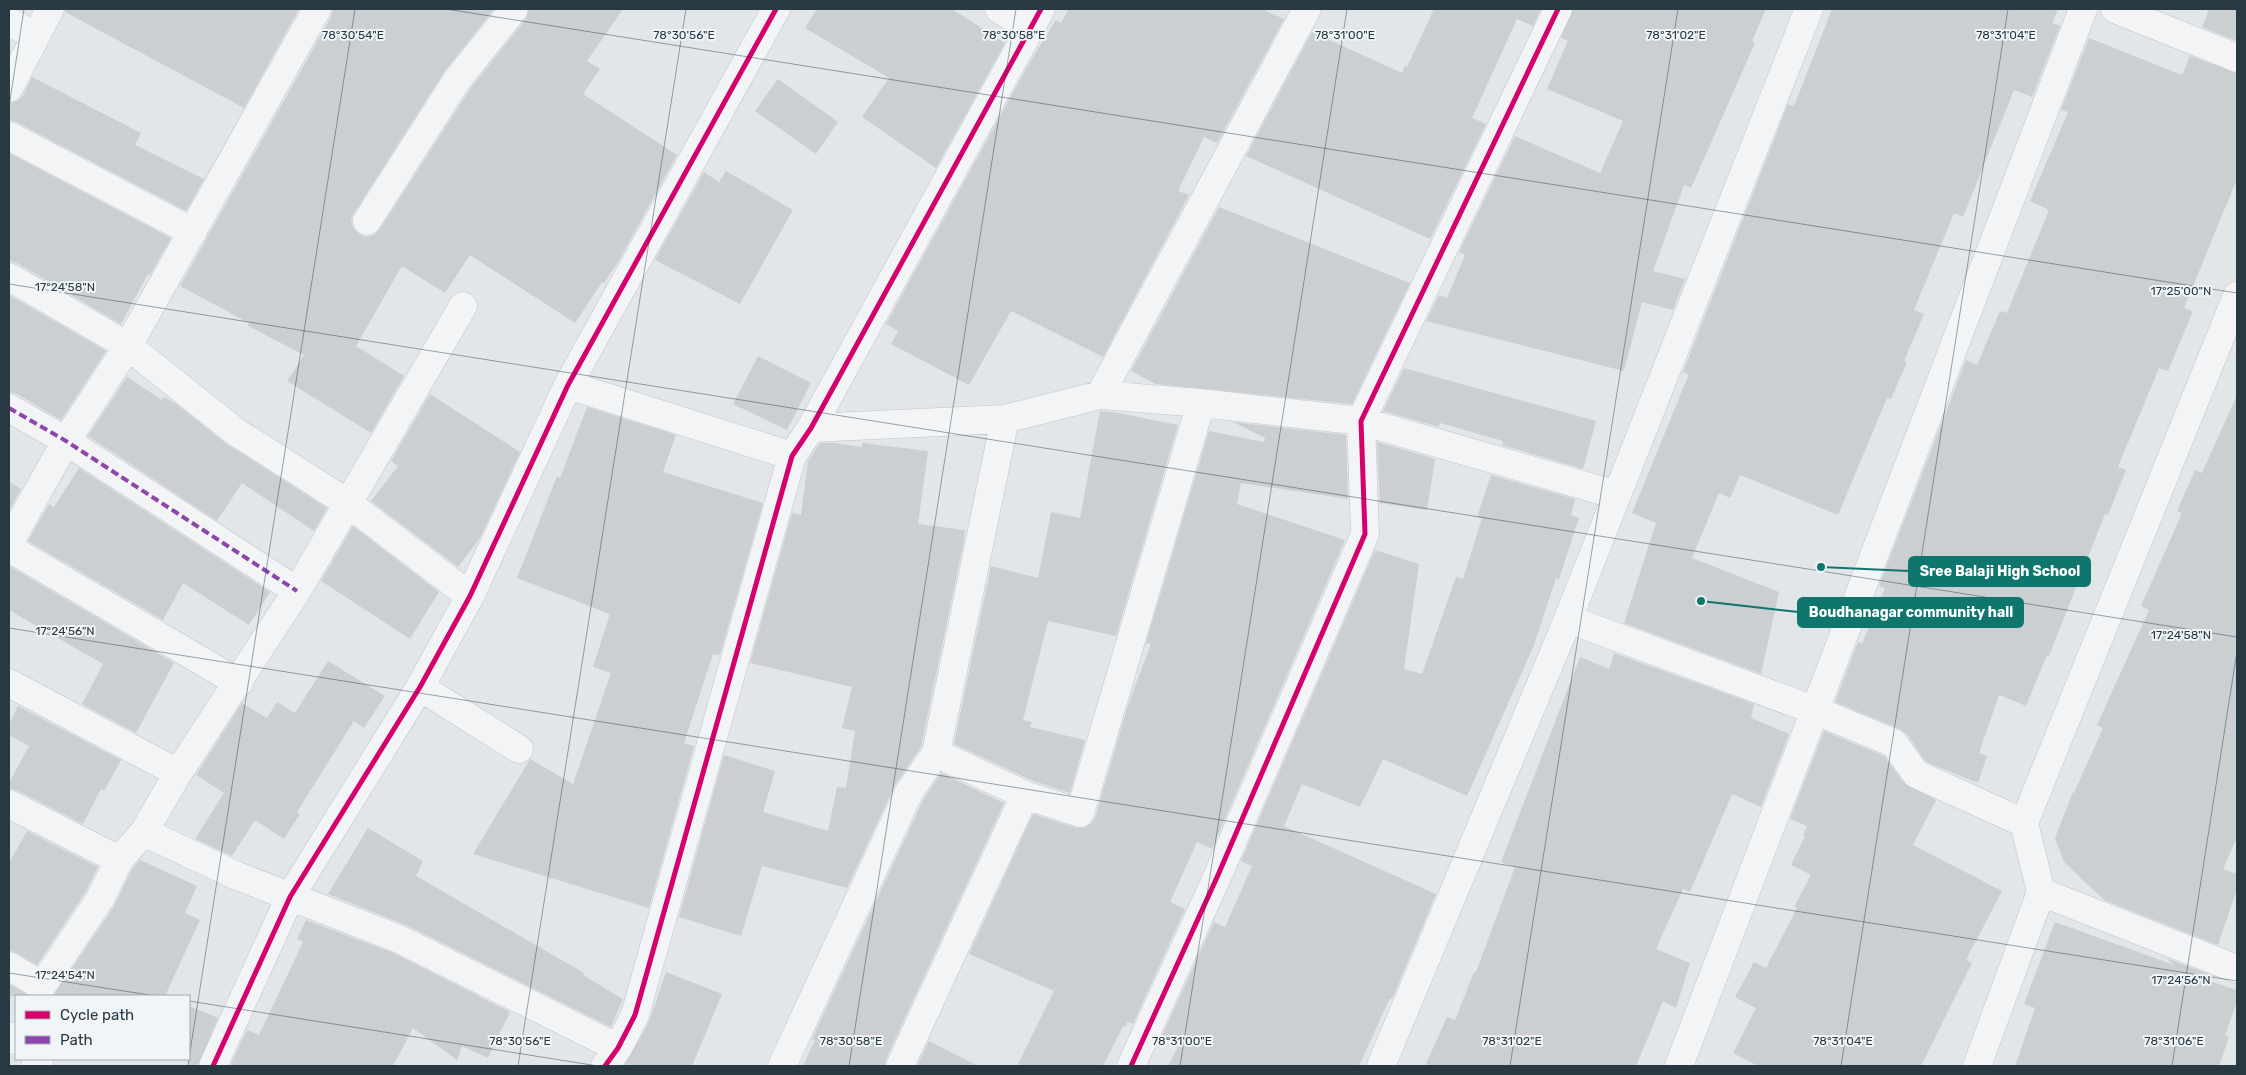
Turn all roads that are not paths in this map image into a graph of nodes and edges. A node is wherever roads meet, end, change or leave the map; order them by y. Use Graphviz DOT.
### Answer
graph roads {
  1 [pos="50,9"];
  2 [pos="317,9"];
  3 [pos="514,9"];
  4 [pos="776,9"];
  5 [pos="999,9"];
  6 [pos="1307,9"];
  7 [pos="1558,9"];
  8 [pos="1809,9"];
  9 [pos="2083,9"];
  10 [pos="2115,9"];
  11 [pos="1036,19"];
  12 [pos="9,22"];
  13 [pos="36,36"];
  14 [pos="2237,58"];
  15 [pos="9,88"];
  16 [pos="9,136"];
  17 [pos="367,221"];
  18 [pos="193,232"];
  19 [pos="9,277"];
  20 [pos="2237,296"];
  21 [pos="463,306"];
  22 [pos="128,346"];
  23 [pos="568,385"];
  24 [pos="1100,395"];
  25 [pos="1202,403"];
  26 [pos="9,408"];
  27 [pos="1006,419"];
  28 [pos="1360,421"];
  29 [pos="811,428"];
  30 [pos="66,441"];
  31 [pos="792,456"];
  32 [pos="1617,495"];
  33 [pos="349,504"];
  34 [pos="9,543"];
  35 [pos="9,548"];
  36 [pos="297,591"];
  37 [pos="470,596"];
  38 [pos="1568,618"];
  39 [pos="9,683"];
  40 [pos="239,683"];
  41 [pos="420,687"];
  42 [pos="1814,710"];
  43 [pos="519,749"];
  44 [pos="936,753"];
  45 [pos="178,773"];
  46 [pos="1025,795"];
  47 [pos="9,804"];
  48 [pos="2024,823"];
  49 [pos="144,832"];
  50 [pos="119,860"];
  51 [pos="2041,892"];
  52 [pos="290,897"];
  53 [pos="9,966"];
  54 [pos="2237,969"];
  55 [pos="612,1057"];
  56 [pos="213,1066"];
  57 [pos="782,1066"];
  58 [pos="900,1066"];
  59 [pos="1131,1066"];
  60 [pos="1381,1066"];
  61 [pos="1679,1066"];
  62 [pos="1976,1066"];
  1 -- 13 [label="street"];
  2 -- 18 [label="street"];
  3 -- 17 [label="street"];
  4 -- 23 [label="street"];
  5 -- 11 [label="street"];
  6 -- 24 [label="street"];
  7 -- 28 [label="street"];
  8 -- 32 [label="street"];
  9 -- 42 [label="street"];
  10 -- 14 [label="street"];
  11 -- 29 [label="street"];
  12 -- 13 [label="street"];
  13 -- 15 [label="street"];
  16 -- 18 [label="street"];
  18 -- 22 [label="street"];
  19 -- 22 [label="street"];
  20 -- 48 [label="street"];
  21 -- 33 [label="street"];
  22 -- 30 [label="street"];
  22 -- 33 [label="street"];
  23 -- 31 [label="street"];
  23 -- 37 [label="street"];
  24 -- 25 [label="street"];
  24 -- 27 [label="street"];
  25 -- 28 [label="street"];
  25 -- 46 [label="street"];
  26 -- 30 [label="street"];
  27 -- 29 [label="street"];
  27 -- 44 [label="street"];
  28 -- 32 [label="street"];
  28 -- 59 [label="street"];
  29 -- 31 [label="street"];
  30 -- 34 [label="street"];
  30 -- 36 [label="street"];
  31 -- 55 [label="street"];
  32 -- 38 [label="street"];
  33 -- 36 [label="street"];
  33 -- 37 [label="street"];
  35 -- 40 [label="street"];
  36 -- 40 [label="street"];
  37 -- 41 [label="street"];
  38 -- 42 [label="street"];
  38 -- 60 [label="street"];
  39 -- 45 [label="street"];
  40 -- 45 [label="street"];
  41 -- 43 [label="street"];
  41 -- 52 [label="street"];
  42 -- 48 [label="street"];
  42 -- 61 [label="street"];
  44 -- 46 [label="street"];
  44 -- 57 [label="street"];
  45 -- 49 [label="street"];
  46 -- 58 [label="street"];
  47 -- 50 [label="street"];
  48 -- 51 [label="street"];
  49 -- 50 [label="street"];
  49 -- 52 [label="street"];
  50 -- 53 [label="street"];
  51 -- 54 [label="street"];
  51 -- 62 [label="street"];
  52 -- 55 [label="street"];
  52 -- 56 [label="street"];
}
